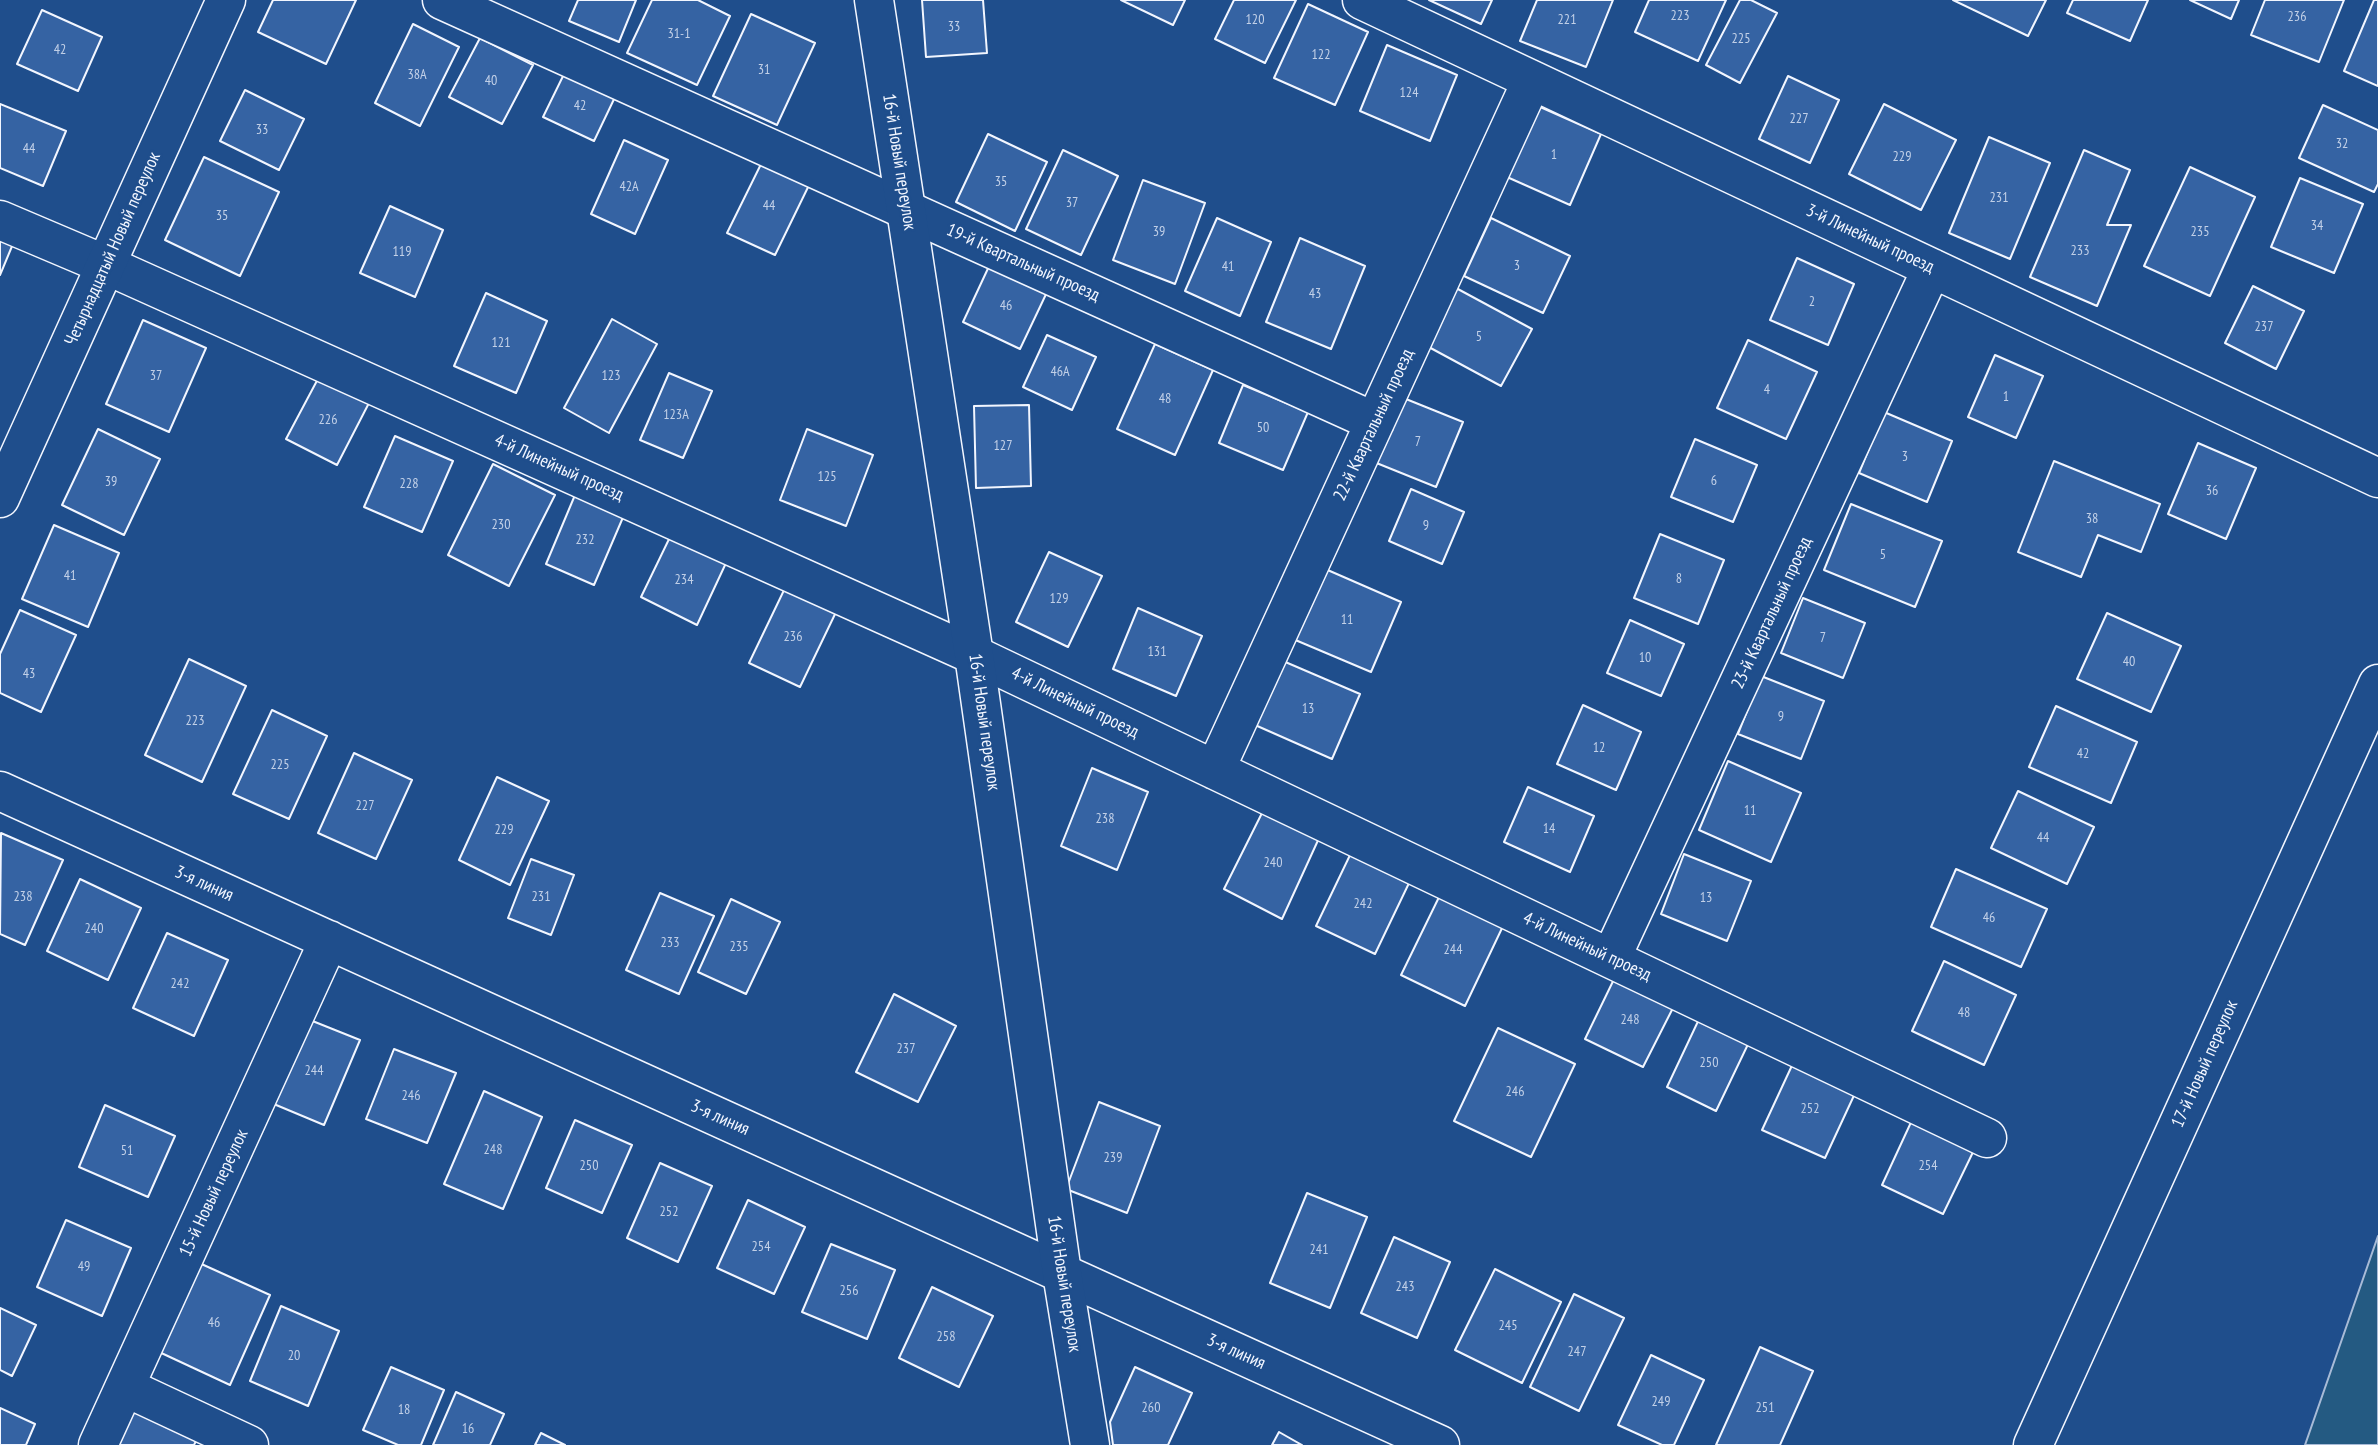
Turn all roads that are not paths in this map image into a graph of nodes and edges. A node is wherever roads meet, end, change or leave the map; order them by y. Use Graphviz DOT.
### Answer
graph roads {
  1 [pos="226,0"];
  2 [pos="442,0"];
  3 [pos="874,0"];
  4 [pos="1362,0"];
  5 [pos="1532,80"];
  6 [pos="906,210"];
  7 [pos="0,220"];
  8 [pos="106,265"];
  9 [pos="1932,268"];
  10 [pos="1375,422"];
  11 [pos="2378,478"];
  12 [pos="0,498"];
  13 [pos="974,655"];
  14 [pos="2378,684"];
  15 [pos="1215,770"];
  16 [pos="0,791"];
  17 [pos="329,940"];
  18 [pos="1611,958"];
  19 [pos="1987,1138"];
  20 [pos="1062,1273"];
  21 [pos="125,1387"];
  22 [pos="99,1445"];
  23 [pos="249,1445"];
  24 [pos="1090,1445"];
  25 [pos="1440,1445"];
  26 [pos="2033,1445"];
  1 -- 8 [label="street, Четырнадцатый Новый переулок"];
  2 -- 6 [label="street, 19-й Квартальный проезд"];
  3 -- 6 [label="street, 16-й Новый переулок"];
  4 -- 5 [label="street, 3-й Линейный проезд"];
  5 -- 9 [label="street, 3-й Линейный проезд"];
  5 -- 10 [label="street, 22-й Квартальный проезд"];
  6 -- 10 [label="street, 19-й Квартальный проезд"];
  6 -- 13 [label="street, 16-й Новый переулок"];
  7 -- 8 [label="street, 4-й Линейный проезд"];
  8 -- 12 [label="street, Четырнадцатый Новый переулок"];
  8 -- 13 [label="street, 4-й Линейный проезд"];
  9 -- 11 [label="street, 3-й Линейный проезд"];
  9 -- 18 [label="street, 23-й Квартальный проезд"];
  10 -- 15 [label="street, 22-й Квартальный проезд"];
  13 -- 15 [label="street, 4-й Линейный проезд"];
  13 -- 20 [label="street, 16-й Новый переулок"];
  14 -- 26 [label="street, 17-й Новый переулок"];
  15 -- 18 [label="street, 4-й Линейный проезд"];
  16 -- 17 [label="street, 3-я линия"];
  17 -- 20 [label="street, 3-я линия"];
  17 -- 21 [label="street, 15-й Новый переулок"];
  18 -- 19 [label="street, 4-й Линейный проезд"];
  20 -- 24 [label="street, 16-й Новый переулок"];
  20 -- 25 [label="street, 3-я линия"];
  21 -- 22 [label="street, 15-й Новый переулок"];
  21 -- 23 [label="street"];
}
